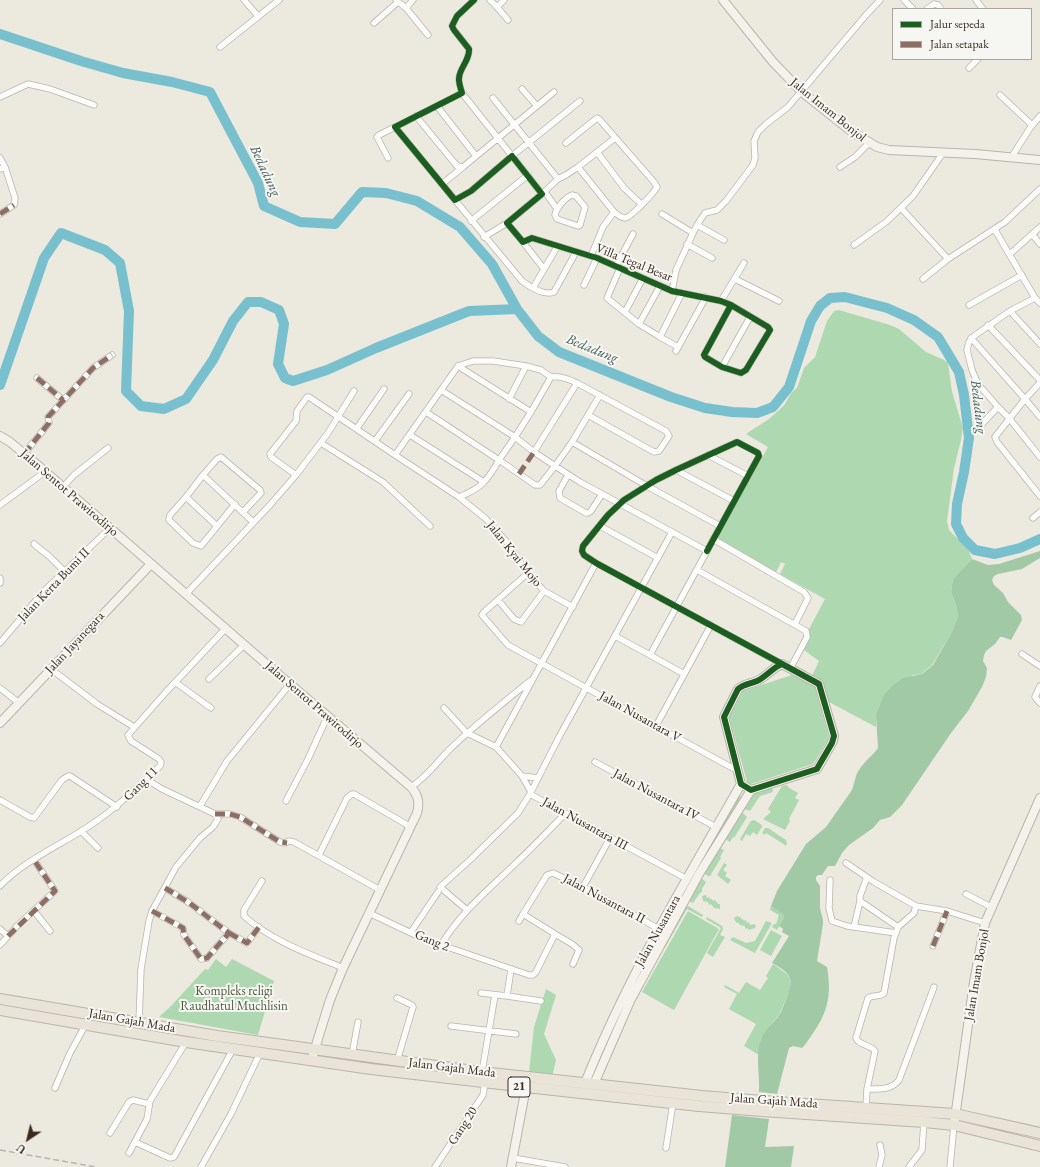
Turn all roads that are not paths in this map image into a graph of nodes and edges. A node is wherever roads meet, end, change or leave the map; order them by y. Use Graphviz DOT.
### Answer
graph roads {
  1 [pos="244,0"];
  2 [pos="279,0"];
  3 [pos="413,0"];
  4 [pos="474,0"];
  5 [pos="490,0"];
  6 [pos="504,0"];
  7 [pos="723,0"];
  8 [pos="880,0"];
  9 [pos="904,0"];
  10 [pos="976,0"];
  11 [pos="397,1"];
  12 [pos="497,7"];
  13 [pos="406,8"];
  14 [pos="912,8"];
  15 [pos="928,8"];
  16 [pos="940,8"];
  17 [pos="982,8"];
  18 [pos="258,16"];
  19 [pos="508,20"];
  20 [pos="374,23"];
  21 [pos="428,35"];
  22 [pos="220,47"];
  23 [pos="977,60"];
  24 [pos="969,68"];
  25 [pos="522,89"];
  26 [pos="554,92"];
  27 [pos="802,92"];
  28 [pos="462,93"];
  29 [pos="1000,95"];
  30 [pos="0,97"];
  31 [pos="493,98"];
  32 [pos="580,101"];
  33 [pos="94,105"];
  34 [pos="437,106"];
  35 [pos="537,106"];
  36 [pos="416,116"];
  37 [pos="1040,116"];
  38 [pos="515,125"];
  39 [pos="1032,125"];
  40 [pos="395,127"];
  41 [pos="499,138"];
  42 [pos="615,138"];
  43 [pos="529,141"];
  44 [pos="869,142"];
  45 [pos="566,143"];
  46 [pos="597,152"];
  47 [pos="943,154"];
  48 [pos="476,156"];
  49 [pos="512,156"];
  50 [pos="0,158"];
  51 [pos="388,158"];
  52 [pos="1011,158"];
  53 [pos="1040,160"];
  54 [pos="463,167"];
  55 [pos="578,167"];
  56 [pos="840,167"];
  57 [pos="2,168"];
  58 [pos="528,175"];
  59 [pos="558,179"];
  60 [pos="442,184"];
  61 [pos="1039,191"];
  62 [pos="543,193"];
  63 [pos="454,200"];
  64 [pos="641,204"];
  65 [pos="901,208"];
  66 [pos="557,209"];
  67 [pos="614,212"];
  68 [pos="0,214"];
  69 [pos="662,214"];
  70 [pos="471,221"];
  71 [pos="507,223"];
  72 [pos="696,225"];
  73 [pos="1040,227"];
  74 [pos="995,230"];
  75 [pos="693,233"];
  76 [pos="633,234"];
  77 [pos="1032,234"];
  78 [pos="484,236"];
  79 [pos="724,240"];
  80 [pos="524,242"];
  81 [pos="687,244"];
  82 [pos="1040,244"];
  83 [pos="854,245"];
  84 [pos="557,247"];
  85 [pos="576,252"];
  86 [pos="1010,254"];
  87 [pos="594,257"];
  88 [pos="712,258"];
  89 [pos="948,259"];
  90 [pos="744,263"];
  91 [pos="618,267"];
  92 [pos="544,269"];
  93 [pos="1022,275"];
  94 [pos="642,278"];
  95 [pos="735,279"];
  96 [pos="923,279"];
  97 [pos="584,285"];
  98 [pos="660,286"];
  99 [pos="533,288"];
  100 [pos="672,291"];
  101 [pos="682,293"];
  102 [pos="706,297"];
  103 [pos="1035,298"];
  104 [pos="722,301"];
  105 [pos="779,301"];
  106 [pos="1040,303"];
  107 [pos="731,305"];
  108 [pos="969,305"];
  109 [pos="1010,311"];
  110 [pos="625,312"];
  111 [pos="750,317"];
  112 [pos="639,324"];
  113 [pos="988,325"];
  114 [pos="660,337"];
  115 [pos="971,338"];
  116 [pos="1040,344"];
  117 [pos="112,355"];
  118 [pos="458,366"];
  119 [pos="526,366"];
  120 [pos="722,367"];
  121 [pos="550,377"];
  122 [pos="37,378"];
  123 [pos="1040,380"];
  124 [pos="577,383"];
  125 [pos="1040,383"];
  126 [pos="384,389"];
  127 [pos="354,390"];
  128 [pos="441,390"];
  129 [pos="409,394"];
  130 [pos="600,395"];
  131 [pos="509,399"];
  132 [pos="1025,399"];
  133 [pos="64,400"];
  134 [pos="998,407"];
  135 [pos="426,412"];
  136 [pos="531,412"];
  137 [pos="588,415"];
  138 [pos="339,416"];
  139 [pos="1040,417"];
  140 [pos="1009,418"];
  141 [pos="979,427"];
  142 [pos="357,428"];
  143 [pos="410,435"];
  144 [pos="0,436"];
  145 [pos="514,437"];
  146 [pos="375,441"];
  147 [pos="572,442"];
  148 [pos="321,443"];
  149 [pos="108,448"];
  150 [pos="534,452"];
  151 [pos="24,454"];
  152 [pos="395,455"];
  153 [pos="708,455"];
  154 [pos="1040,457"];
  155 [pos="499,460"];
  156 [pos="555,466"];
  157 [pos="676,470"];
  158 [pos="46,471"];
  159 [pos="203,475"];
  160 [pos="296,475"];
  161 [pos="568,475"];
  162 [pos="748,476"];
  163 [pos="484,482"];
  164 [pos="647,486"];
  165 [pos="63,487"];
  166 [pos="602,494"];
  167 [pos="1040,496"];
  168 [pos="186,497"];
  169 [pos="459,497"];
  170 [pos="734,501"];
  171 [pos="620,503"];
  172 [pos="235,504"];
  173 [pos="0,505"];
  174 [pos="243,512"];
  175 [pos="1040,512"];
  176 [pos="1032,518"];
  177 [pos="253,522"];
  178 [pos="218,526"];
  179 [pos="430,526"];
  180 [pos="600,526"];
  181 [pos="720,526"];
  182 [pos="110,528"];
  183 [pos="672,532"];
  184 [pos="713,539"];
  185 [pos="34,544"];
  186 [pos="707,551"];
  187 [pos="658,558"];
  188 [pos="596,562"];
  189 [pos="151,564"];
  190 [pos="697,570"];
  191 [pos="64,571"];
  192 [pos="528,573"];
  193 [pos="642,587"];
  194 [pos="544,591"];
  195 [pos="186,594"];
  196 [pos="498,600"];
  197 [pos="677,606"];
  198 [pos="573,607"];
  199 [pos="794,624"];
  200 [pos="711,625"];
  201 [pos="226,628"];
  202 [pos="615,636"];
  203 [pos="0,643"];
  204 [pos="244,644"];
  205 [pos="1022,654"];
  206 [pos="650,655"];
  207 [pos="542,664"];
  208 [pos="782,664"];
  209 [pos="1040,666"];
  210 [pos="51,669"];
  211 [pos="790,669"];
  212 [pos="684,674"];
  213 [pos="533,678"];
  214 [pos="209,679"];
  215 [pos="176,682"];
  216 [pos="290,684"];
  217 [pos="1040,686"];
  218 [pos="0,688"];
  219 [pos="587,688"];
  220 [pos="19,703"];
  221 [pos="1040,703"];
  222 [pos="211,708"];
  223 [pos="444,708"];
  224 [pos="328,715"];
  225 [pos="0,723"];
  226 [pos="656,726"];
  227 [pos="134,727"];
  228 [pos="467,733"];
  229 [pos="496,747"];
  230 [pos="595,762"];
  231 [pos="738,771"];
  232 [pos="522,776"];
  233 [pos="538,778"];
  234 [pos="146,779"];
  235 [pos="741,784"];
  236 [pos="414,790"];
  237 [pos="751,790"];
  238 [pos="531,793"];
  239 [pos="1040,798"];
  240 [pos="0,800"];
  241 [pos="286,801"];
  242 [pos="200,806"];
  243 [pos="117,807"];
  244 [pos="214,814"];
  245 [pos="565,814"];
  246 [pos="411,827"];
  247 [pos="716,827"];
  248 [pos="81,831"];
  249 [pos="610,838"];
  250 [pos="98,848"];
  251 [pos="318,855"];
  252 [pos="699,856"];
  253 [pos="34,860"];
  254 [pos="707,861"];
  255 [pos="846,863"];
  256 [pos="867,877"];
  257 [pos="687,879"];
  258 [pos="830,880"];
  259 [pos="262,881"];
  260 [pos="2,885"];
  261 [pos="583,887"];
  262 [pos="165,888"];
  263 [pos="380,890"];
  264 [pos="438,892"];
  265 [pos="966,894"];
  266 [pos="860,901"];
  267 [pos="916,906"];
  268 [pos="991,907"];
  269 [pos="152,910"];
  270 [pos="467,910"];
  271 [pos="34,911"];
  272 [pos="946,911"];
  273 [pos="369,913"];
  274 [pos="523,914"];
  275 [pos="519,921"];
  276 [pos="985,923"];
  277 [pos="259,927"];
  278 [pos="854,927"];
  279 [pos="0,929"];
  280 [pos="659,929"];
  281 [pos="897,930"];
  282 [pos="50,931"];
  283 [pos="411,932"];
  284 [pos="229,933"];
  285 [pos="555,934"];
  286 [pos="8,936"];
  287 [pos="0,945"];
  288 [pos="441,945"];
  289 [pos="933,946"];
  290 [pos="574,964"];
  291 [pos="343,968"];
  292 [pos="511,969"];
  293 [pos="934,987"];
  294 [pos="481,993"];
  295 [pos="495,995"];
  296 [pos="507,996"];
  297 [pos="397,998"];
  298 [pos="0,999"];
  299 [pos="541,1001"];
  300 [pos="0,1010"];
  301 [pos="139,1022"];
  302 [pos="358,1022"];
  303 [pos="86,1024"];
  304 [pos="451,1026"];
  305 [pos="488,1031"];
  306 [pos="516,1034"];
  307 [pos="186,1042"];
  308 [pos="233,1049"];
  309 [pos="314,1050"];
  310 [pos="260,1053"];
  311 [pos="352,1055"];
  312 [pos="312,1060"];
  313 [pos="397,1061"];
  314 [pos="482,1072"];
  315 [pos="485,1082"];
  316 [pos="589,1083"];
  317 [pos="526,1087"];
  318 [pos="55,1088"];
  319 [pos="867,1089"];
  320 [pos="673,1103"];
  321 [pos="149,1104"];
  322 [pos="866,1108"];
  323 [pos="824,1110"];
  324 [pos="955,1114"];
  325 [pos="924,1122"];
  326 [pos="954,1125"];
  327 [pos="110,1133"];
  328 [pos="1040,1133"];
  329 [pos="135,1142"];
  330 [pos="880,1144"];
  331 [pos="1040,1146"];
  332 [pos="666,1148"];
  333 [pos="129,1153"];
  334 [pos="513,1158"];
  335 [pos="201,1167"];
  336 [pos="435,1167"];
  337 [pos="511,1167"];
  338 [pos="565,1167"];
  339 [pos="879,1167"];
  340 [pos="909,1167"];
  341 [pos="950,1167"];
  1 -- 18 [label="street"];
  2 -- 18 [label="street"];
  3 -- 13 [label="street"];
  4 -- 28 [label="street"];
  5 -- 12 [label="street"];
  6 -- 12 [label="street"];
  7 -- 27 [label="street, Jalan Imam Bonjol"];
  8 -- 27 [label="street"];
  9 -- 14 [label="street"];
  10 -- 17 [label="street"];
  11 -- 13 [label="street"];
  11 -- 20 [label="street"];
  12 -- 19 [label="street"];
  13 -- 21 [label="street"];
  15 -- 16 [label="street"];
  18 -- 22 [label="street"];
  23 -- 24 [label="street"];
  25 -- 35 [label="street"];
  26 -- 35 [label="street"];
  27 -- 44 [label="street, Jalan Imam Bonjol"];
  27 -- 72 [label="street"];
  28 -- 34 [label="street"];
  28 -- 41 [label="street"];
  29 -- 39 [label="street"];
  30 -- 33 [label="street"];
  31 -- 38 [label="street"];
  32 -- 43 [label="street"];
  34 -- 36 [label="street"];
  34 -- 48 [label="street"];
  35 -- 38 [label="street"];
  36 -- 40 [label="street"];
  36 -- 54 [label="street"];
  37 -- 39 [label="street"];
  38 -- 41 [label="street"];
  38 -- 43 [label="street"];
  39 -- 52 [label="street"];
  40 -- 51 [label="street"];
  40 -- 60 [label="street"];
  41 -- 48 [label="street"];
  41 -- 49 [label="street"];
  42 -- 45 [label="street"];
  42 -- 46 [label="street"];
  42 -- 64 [label="street"];
  43 -- 49 [label="street"];
  43 -- 59 [label="street"];
  44 -- 47 [label="street, Jalan Imam Bonjol"];
  44 -- 56 [label="street"];
  46 -- 55 [label="street"];
  46 -- 64 [label="street"];
  47 -- 52 [label="street, Jalan Imam Bonjol"];
  47 -- 65 [label="street"];
  48 -- 54 [label="street"];
  49 -- 58 [label="street"];
  49 -- 63 [label="street"];
  50 -- 57 [label="street"];
  52 -- 53 [label="street, Jalan Imam Bonjol"];
  54 -- 60 [label="street"];
  55 -- 59 [label="street"];
  55 -- 67 [label="street"];
  57 -- 68 [label="street"];
  58 -- 62 [label="street"];
  58 -- 70 [label="street"];
  59 -- 62 [label="street"];
  60 -- 63 [label="street"];
  61 -- 74 [label="street"];
  62 -- 66 [label="street"];
  62 -- 71 [label="street"];
  63 -- 70 [label="street"];
  64 -- 67 [label="street"];
  65 -- 83 [label="street"];
  65 -- 89 [label="street"];
  66 -- 66 [label="street"];
  67 -- 87 [label="street"];
  69 -- 75 [label="street"];
  70 -- 78 [label="street"];
  71 -- 78 [label="street"];
  71 -- 80 [label="street"];
  72 -- 75 [label="street"];
  72 -- 79 [label="street"];
  73 -- 77 [label="street"];
  74 -- 86 [label="street"];
  74 -- 89 [label="street"];
  75 -- 81 [label="street"];
  76 -- 91 [label="street"];
  77 -- 82 [label="street"];
  77 -- 86 [label="street"];
  78 -- 99 [label="street"];
  80 -- 84 [label="street, Villa Tegal Besar"];
  80 -- 92 [label="street"];
  81 -- 88 [label="street"];
  81 -- 100 [label="street"];
  84 -- 85 [label="street, Villa Tegal Besar"];
  84 -- 92 [label="street"];
  85 -- 87 [label="street, Villa Tegal Besar"];
  85 -- 99 [label="street"];
  86 -- 93 [label="street"];
  87 -- 91 [label="street, Villa Tegal Besar"];
  87 -- 97 [label="street"];
  89 -- 96 [label="street"];
  90 -- 95 [label="street"];
  91 -- 94 [label="street, Villa Tegal Besar"];
  91 -- 110 [label="street"];
  92 -- 99 [label="street"];
  93 -- 103 [label="street"];
  93 -- 108 [label="street"];
  94 -- 98 [label="street, Villa Tegal Besar"];
  94 -- 110 [label="street"];
  95 -- 104 [label="street"];
  95 -- 105 [label="street"];
  98 -- 100 [label="street, Villa Tegal Besar"];
  98 -- 112 [label="street"];
  100 -- 101 [label="street, Villa Tegal Besar"];
  101 -- 102 [label="street, Villa Tegal Besar"];
  101 -- 114 [label="street"];
  102 -- 104 [label="street, Villa Tegal Besar"];
  102 -- 114 [label="street"];
  103 -- 106 [label="street"];
  103 -- 109 [label="street"];
  104 -- 107 [label="street, Villa Tegal Besar"];
  107 -- 111 [label="street, Villa Tegal Besar"];
  107 -- 120 [label="street"];
  109 -- 113 [label="street"];
  109 -- 116 [label="street"];
  110 -- 112 [label="street"];
  111 -- 120 [label="street"];
  111 -- 120 [label="street, Villa Tegal Besar"];
  112 -- 114 [label="street"];
  113 -- 115 [label="street"];
  113 -- 123 [label="street"];
  115 -- 132 [label="street"];
  115 -- 134 [label="street"];
  117 -- 133 [label="street"];
  118 -- 119 [label="street"];
  118 -- 128 [label="street"];
  118 -- 131 [label="street"];
  119 -- 121 [label="street"];
  119 -- 131 [label="street"];
  121 -- 124 [label="street"];
  121 -- 136 [label="street"];
  122 -- 133 [label="street"];
  124 -- 130 [label="street"];
  124 -- 150 [label="street"];
  125 -- 132 [label="street"];
  126 -- 142 [label="street"];
  127 -- 138 [label="street"];
  128 -- 135 [label="street"];
  128 -- 145 [label="street"];
  129 -- 146 [label="street"];
  130 -- 137 [label="street"];
  130 -- 137 [label="street"];
  131 -- 136 [label="street"];
  132 -- 139 [label="street"];
  132 -- 140 [label="street"];
  133 -- 151 [label="street"];
  134 -- 140 [label="street"];
  134 -- 141 [label="street"];
  135 -- 143 [label="street"];
  135 -- 155 [label="street"];
  136 -- 145 [label="street"];
  137 -- 147 [label="street"];
  138 -- 142 [label="street, Jalan Kyai Mojo"];
  138 -- 148 [label="street"];
  138 -- 160 [label="street, Jalan Kyai Mojo"];
  140 -- 154 [label="street"];
  140 -- 167 [label="street"];
  142 -- 146 [label="street, Jalan Kyai Mojo"];
  143 -- 152 [label="street"];
  143 -- 163 [label="street"];
  144 -- 151 [label="street, Jalan Sentot Prawirodirjo"];
  145 -- 150 [label="street"];
  145 -- 155 [label="street"];
  146 -- 152 [label="street, Jalan Kyai Mojo"];
  147 -- 156 [label="street"];
  147 -- 164 [label="street"];
  148 -- 160 [label="street"];
  148 -- 179 [label="street"];
  149 -- 165 [label="street"];
  150 -- 156 [label="street"];
  151 -- 158 [label="street, Jalan Sentot Prawirodirjo"];
  152 -- 169 [label="street, Jalan Kyai Mojo"];
  153 -- 157 [label="street"];
  153 -- 162 [label="street"];
  153 -- 162 [label="street"];
  155 -- 156 [label="street"];
  155 -- 163 [label="street"];
  156 -- 161 [label="street"];
  157 -- 164 [label="street"];
  157 -- 170 [label="street"];
  158 -- 165 [label="street, Jalan Sentot Prawirodirjo"];
  158 -- 173 [label="street"];
  159 -- 168 [label="street"];
  159 -- 172 [label="street"];
  159 -- 174 [label="street"];
  160 -- 177 [label="street"];
  161 -- 166 [label="street"];
  161 -- 166 [label="street"];
  162 -- 170 [label="street"];
  163 -- 169 [label="street"];
  164 -- 171 [label="street"];
  164 -- 181 [label="street"];
  165 -- 182 [label="street, Jalan Sentot Prawirodirjo"];
  166 -- 171 [label="street"];
  168 -- 178 [label="street"];
  168 -- 178 [label="street"];
  169 -- 192 [label="street, Jalan Kyai Mojo"];
  170 -- 181 [label="street"];
  171 -- 180 [label="street"];
  171 -- 183 [label="street"];
  172 -- 174 [label="street"];
  172 -- 178 [label="street"];
  174 -- 177 [label="street"];
  175 -- 176 [label="street"];
  177 -- 195 [label="street"];
  180 -- 187 [label="street"];
  180 -- 188 [label="street"];
  181 -- 184 [label="street"];
  182 -- 189 [label="street, Jalan Sentot Prawirodirjo"];
  182 -- 191 [label="street, Jalan Kerta Bumi II"];
  183 -- 186 [label="street"];
  183 -- 187 [label="street"];
  184 -- 186 [label="street"];
  184 -- 199 [label="street"];
  185 -- 191 [label="street"];
  186 -- 190 [label="street"];
  187 -- 193 [label="street"];
  188 -- 193 [label="street"];
  188 -- 198 [label="street"];
  189 -- 195 [label="street, Jalan Sentot Prawirodirjo"];
  189 -- 210 [label="street, Jalan Jayanegara"];
  190 -- 197 [label="street"];
  190 -- 199 [label="street"];
  191 -- 203 [label="street, Jalan Kerta Bumi II"];
  192 -- 194 [label="street, Jalan Kyai Mojo"];
  192 -- 196 [label="street"];
  193 -- 197 [label="street"];
  193 -- 202 [label="street"];
  194 -- 196 [label="street"];
  194 -- 198 [label="street, Jalan Kyai Mojo"];
  195 -- 201 [label="street, Jalan Sentot Prawirodirjo"];
  196 -- 207 [label="street, Jalan Nusantara V"];
  197 -- 200 [label="street"];
  197 -- 206 [label="street"];
  198 -- 207 [label="street"];
  199 -- 211 [label="street"];
  200 -- 208 [label="street"];
  200 -- 212 [label="street"];
  201 -- 204 [label="street, Jalan Sentot Prawirodirjo"];
  201 -- 215 [label="street"];
  202 -- 206 [label="street"];
  202 -- 219 [label="street"];
  204 -- 214 [label="street"];
  204 -- 216 [label="street, Jalan Sentot Prawirodirjo"];
  205 -- 209 [label="street"];
  206 -- 212 [label="street"];
  207 -- 213 [label="street"];
  207 -- 219 [label="street, Jalan Nusantara V"];
  208 -- 211 [label="street"];
  208 -- 231 [label="street"];
  210 -- 220 [label="street, Jalan Jayanegara"];
  210 -- 227 [label="street"];
  211 -- 237 [label="street"];
  212 -- 226 [label="street"];
  213 -- 228 [label="street"];
  213 -- 229 [label="street"];
  215 -- 222 [label="street"];
  215 -- 227 [label="street"];
  216 -- 224 [label="street, Jalan Sentot Prawirodirjo"];
  216 -- 242 [label="street"];
  217 -- 221 [label="street"];
  218 -- 220 [label="street"];
  219 -- 226 [label="street, Jalan Nusantara V"];
  219 -- 233 [label="street"];
  220 -- 225 [label="street, Jalan Jayanegara"];
  223 -- 228 [label="street, Jalan Nusantara III"];
  224 -- 236 [label="street, Jalan Sentot Prawirodirjo"];
  224 -- 241 [label="street"];
  226 -- 231 [label="street, Jalan Nusantara V"];
  227 -- 234 [label="street, Gang 11"];
  228 -- 229 [label="street, Jalan Nusantara III"];
  228 -- 236 [label="street"];
  229 -- 232 [label="street, Jalan Nusantara III"];
  230 -- 247 [label="street, Jalan Nusantara IV"];
  231 -- 235 [label="street"];
  232 -- 233 [label="street"];
  232 -- 238 [label="street, Jalan Nusantara III"];
  233 -- 238 [label="street"];
  234 -- 242 [label="street"];
  234 -- 243 [label="street, Gang 11"];
  235 -- 237 [label="street"];
  235 -- 247 [label="street, Jalan Nusantara"];
  236 -- 246 [label="street"];
  237 -- 254 [label="street, Jalan Nusantara"];
  238 -- 245 [label="street, Jalan Nusantara III"];
  238 -- 270 [label="street"];
  239 -- 268 [label="street, Jalan Imam Bonjol"];
  240 -- 243 [label="street"];
  242 -- 244 [label="street"];
  243 -- 248 [label="street, Gang 11"];
  244 -- 251 [label="street"];
  244 -- 262 [label="street"];
  245 -- 249 [label="street, Jalan Nusantara III"];
  245 -- 270 [label="street"];
  246 -- 251 [label="street"];
  246 -- 263 [label="street"];
  247 -- 252 [label="street, Jalan Nusantara"];
  248 -- 250 [label="street"];
  248 -- 253 [label="street, Gang 11"];
  249 -- 257 [label="street, Jalan Nusantara III"];
  249 -- 261 [label="street"];
  251 -- 263 [label="street"];
  252 -- 254 [label="street"];
  252 -- 257 [label="street, Jalan Nusantara"];
  253 -- 260 [label="street, Gang 11"];
  253 -- 271 [label="street"];
  254 -- 316 [label="street, Jalan Nusantara"];
  255 -- 256 [label="street"];
  256 -- 266 [label="street"];
  256 -- 267 [label="street"];
  257 -- 280 [label="street, Jalan Nusantara"];
  258 -- 278 [label="street"];
  259 -- 277 [label="street"];
  261 -- 274 [label="street, Jalan Nusantara II"];
  261 -- 280 [label="street, Jalan Nusantara II"];
  262 -- 269 [label="street"];
  262 -- 284 [label="street"];
  263 -- 273 [label="street"];
  264 -- 283 [label="street"];
  265 -- 268 [label="street"];
  266 -- 278 [label="street"];
  266 -- 281 [label="street"];
  267 -- 272 [label="street"];
  267 -- 281 [label="street"];
  268 -- 276 [label="street, Jalan Imam Bonjol"];
  269 -- 284 [label="street"];
  269 -- 301 [label="street"];
  270 -- 288 [label="street"];
  271 -- 282 [label="street"];
  271 -- 286 [label="street"];
  272 -- 276 [label="street"];
  272 -- 289 [label="street"];
  273 -- 283 [label="street, Gang 2"];
  273 -- 291 [label="street"];
  274 -- 275 [label="street"];
  274 -- 285 [label="street"];
  276 -- 324 [label="street, Jalan Imam Bonjol"];
  277 -- 284 [label="street"];
  277 -- 291 [label="street"];
  278 -- 281 [label="street"];
  279 -- 286 [label="street"];
  280 -- 316 [label="street, Jalan Nusantara"];
  281 -- 319 [label="street"];
  283 -- 288 [label="street, Gang 2"];
  285 -- 290 [label="street"];
  285 -- 292 [label="street, Gang 2"];
  286 -- 287 [label="street"];
  288 -- 292 [label="street, Gang 2"];
  291 -- 309 [label="street"];
  292 -- 296 [label="street"];
  293 -- 319 [label="street"];
  294 -- 295 [label="street"];
  295 -- 296 [label="street"];
  295 -- 305 [label="street"];
  296 -- 299 [label="street"];
  297 -- 313 [label="street"];
  298 -- 301 [label="highway, Jalan Gajah Mada / 21"];
  300 -- 303 [label="highway, Jalan Gajah Mada / 21"];
  301 -- 309 [label="highway, Jalan Gajah Mada / 21"];
  302 -- 311 [label="street"];
  303 -- 307 [label="highway, Jalan Gajah Mada / 21"];
  303 -- 318 [label="street"];
  304 -- 305 [label="street"];
  305 -- 306 [label="street"];
  305 -- 314 [label="street"];
  307 -- 308 [label="highway, Jalan Gajah Mada / 21"];
  307 -- 321 [label="street"];
  308 -- 310 [label="highway, Jalan Gajah Mada / 21"];
  308 -- 329 [label="street"];
  309 -- 311 [label="highway, Jalan Gajah Mada / 21"];
  309 -- 312 [label="street"];
  310 -- 312 [label="highway, Jalan Gajah Mada / 21"];
  310 -- 335 [label="street"];
  311 -- 313 [label="highway, Jalan Gajah Mada / 21"];
  312 -- 315 [label="highway, Jalan Gajah Mada / 21"];
  313 -- 314 [label="highway, Jalan Gajah Mada / 21"];
  314 -- 316 [label="highway, Jalan Gajah Mada / 21"];
  315 -- 317 [label="highway, Jalan Gajah Mada / 21"];
  315 -- 336 [label="street, Gang 20"];
  316 -- 323 [label="highway, Jalan Gajah Mada / 21"];
  317 -- 320 [label="highway, Jalan Gajah Mada / 21"];
  317 -- 334 [label="street"];
  319 -- 322 [label="street"];
  320 -- 323 [label="highway, Jalan Gajah Mada / 21"];
  320 -- 332 [label="street"];
  321 -- 327 [label="street"];
  321 -- 329 [label="street"];
  322 -- 323 [label="highway, Jalan Gajah Mada / 21"];
  322 -- 324 [label="highway, Jalan Gajah Mada / 21"];
  323 -- 325 [label="highway, Jalan Gajah Mada / 21"];
  324 -- 326 [label="street"];
  324 -- 328 [label="highway, Jalan Gajah Mada / 21"];
  325 -- 326 [label="highway, Jalan Gajah Mada / 21"];
  325 -- 340 [label="street"];
  326 -- 331 [label="highway, Jalan Gajah Mada / 21"];
  326 -- 341 [label="street"];
  329 -- 333 [label="street"];
  330 -- 339 [label="street"];
  334 -- 337 [label="street"];
  334 -- 338 [label="street"];
}
